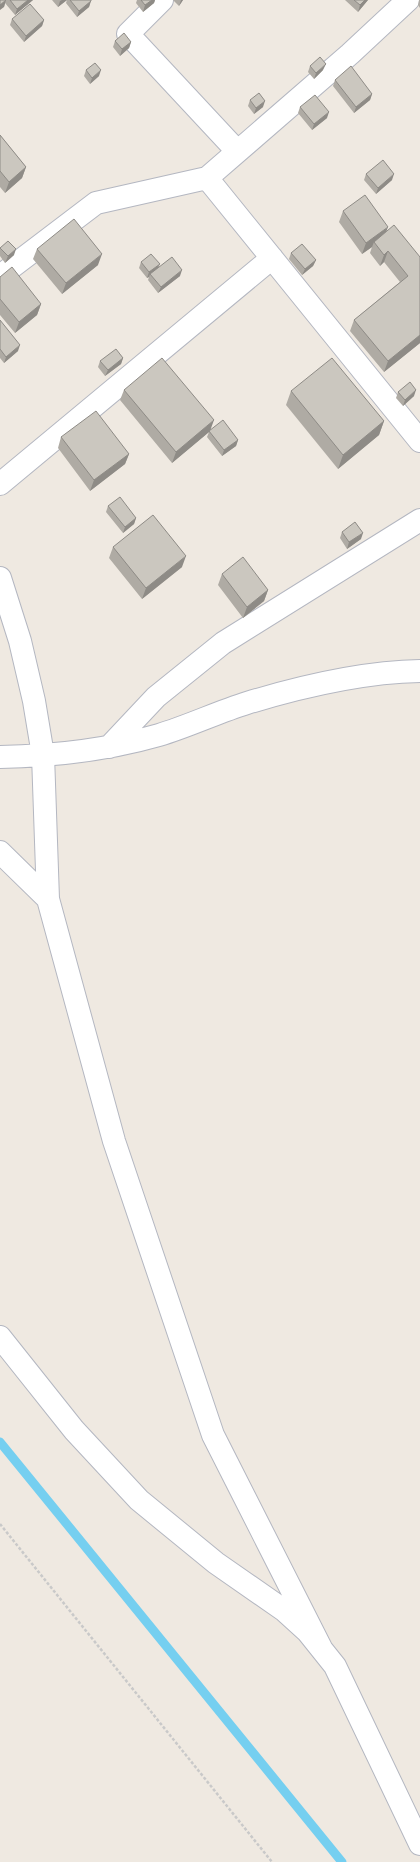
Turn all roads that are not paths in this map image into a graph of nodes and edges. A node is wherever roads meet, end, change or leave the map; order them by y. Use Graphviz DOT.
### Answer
graph roads {
  1 [pos="162,0"];
  2 [pos="408,0"];
  3 [pos="237,151"];
  4 [pos="207,178"];
  5 [pos="272,258"];
  6 [pos="0,276"];
  7 [pos="420,441"];
  8 [pos="0,484"];
  9 [pos="420,520"];
  10 [pos="0,578"];
  11 [pos="420,671"];
  12 [pos="109,747"];
  13 [pos="43,755"];
  14 [pos="0,756"];
  15 [pos="0,852"];
  16 [pos="48,899"];
  17 [pos="0,1338"];
  18 [pos="321,1648"];
  19 [pos="420,1844"];
  1 -- 3 [label="street"];
  2 -- 3 [label="street"];
  3 -- 4 [label="street"];
  4 -- 5 [label="street"];
  4 -- 6 [label="street"];
  5 -- 7 [label="street"];
  5 -- 8 [label="street"];
  9 -- 12 [label="street"];
  10 -- 13 [label="street"];
  11 -- 12 [label="street"];
  12 -- 13 [label="street"];
  13 -- 14 [label="street"];
  13 -- 16 [label="street"];
  15 -- 16 [label="street"];
  16 -- 18 [label="street"];
  17 -- 18 [label="street"];
  18 -- 19 [label="street"];
}
